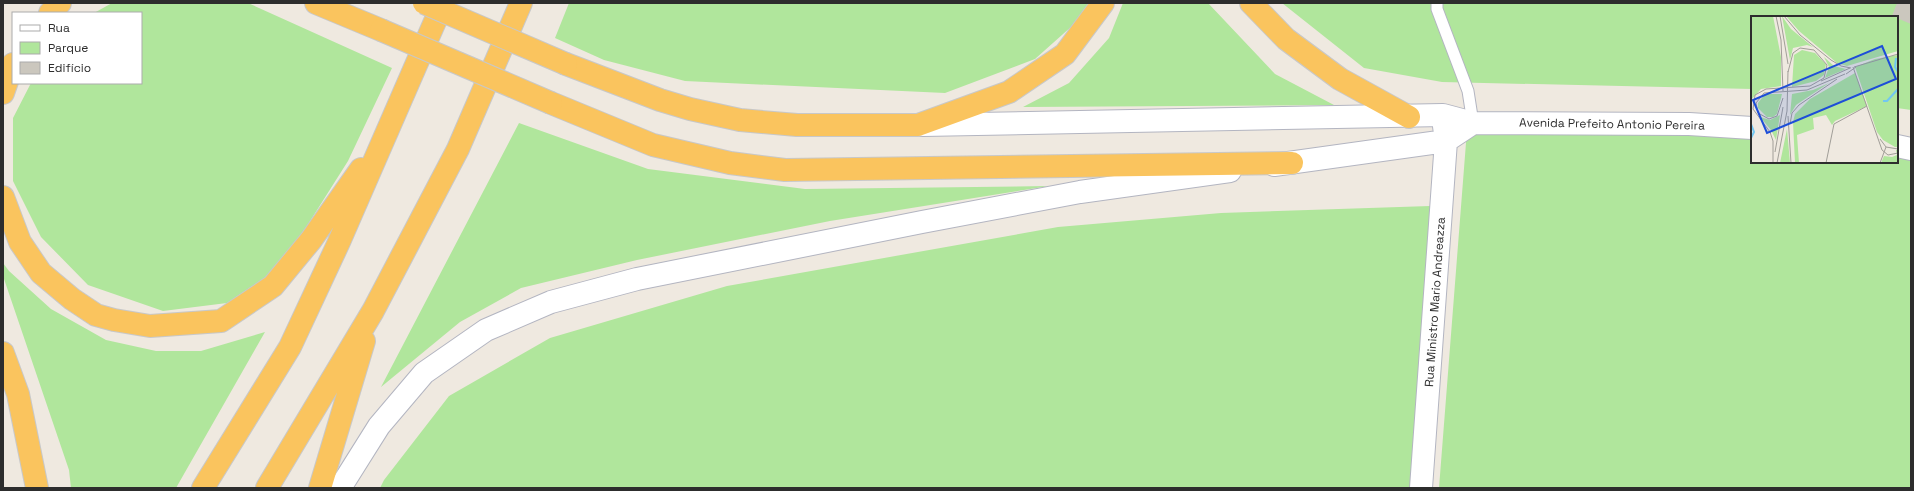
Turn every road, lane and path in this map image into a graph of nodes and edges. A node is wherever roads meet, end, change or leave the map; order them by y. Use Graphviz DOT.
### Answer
graph roads {
  1 [pos="60,3"];
  2 [pos="316,3"];
  3 [pos="424,3"];
  4 [pos="443,3"];
  5 [pos="521,3"];
  6 [pos="1104,3"];
  7 [pos="1251,3"];
  8 [pos="1437,3"];
  9 [pos="51,12"];
  10 [pos="12,67"];
  11 [pos="3,93"];
  12 [pos="1443,115"];
  13 [pos="1410,117"];
  14 [pos="1473,123"];
  15 [pos="918,125"];
  16 [pos="390,127"];
  17 [pos="1751,128"];
  18 [pos="1446,141"];
  19 [pos="1898,146"];
  20 [pos="1911,150"];
  21 [pos="1292,163"];
  22 [pos="3,197"];
  23 [pos="373,311"];
  24 [pos="3,353"];
  25 [pos="37,488"];
  26 [pos="203,488"];
  27 [pos="267,488"];
  28 [pos="320,488"];
  29 [pos="340,488"];
  30 [pos="1421,488"];
  1 -- 9 [label="highway"];
  2 -- 21 [label="highway, bridge"];
  3 -- 15 [label="highway, bridge"];
  4 -- 16 [label="highway"];
  5 -- 23 [label="highway"];
  6 -- 15 [label="highway"];
  7 -- 13 [label="highway"];
  8 -- 14 [label="lane"];
  10 -- 11 [label="highway"];
  12 -- 13 [label="street, Avenida Prefeito Antonio Pereira"];
  12 -- 14 [label="street, Avenida Prefeito Antonio Pereira"];
  12 -- 18 [label="street, Rua Ministro Mario Andreazza"];
  13 -- 15 [label="street, Avenida Prefeito Antonio Pereira"];
  14 -- 17 [label="street, Avenida Prefeito Antonio Pereira"];
  14 -- 18 [label="street"];
  16 -- 22 [label="highway"];
  16 -- 26 [label="highway"];
  18 -- 21 [label="street"];
  18 -- 30 [label="street, Rua Ministro Mario Andreazza"];
  19 -- 20 [label="street"];
  21 -- 29 [label="street"];
  23 -- 27 [label="highway"];
  23 -- 28 [label="highway"];
  24 -- 25 [label="highway"];
}
